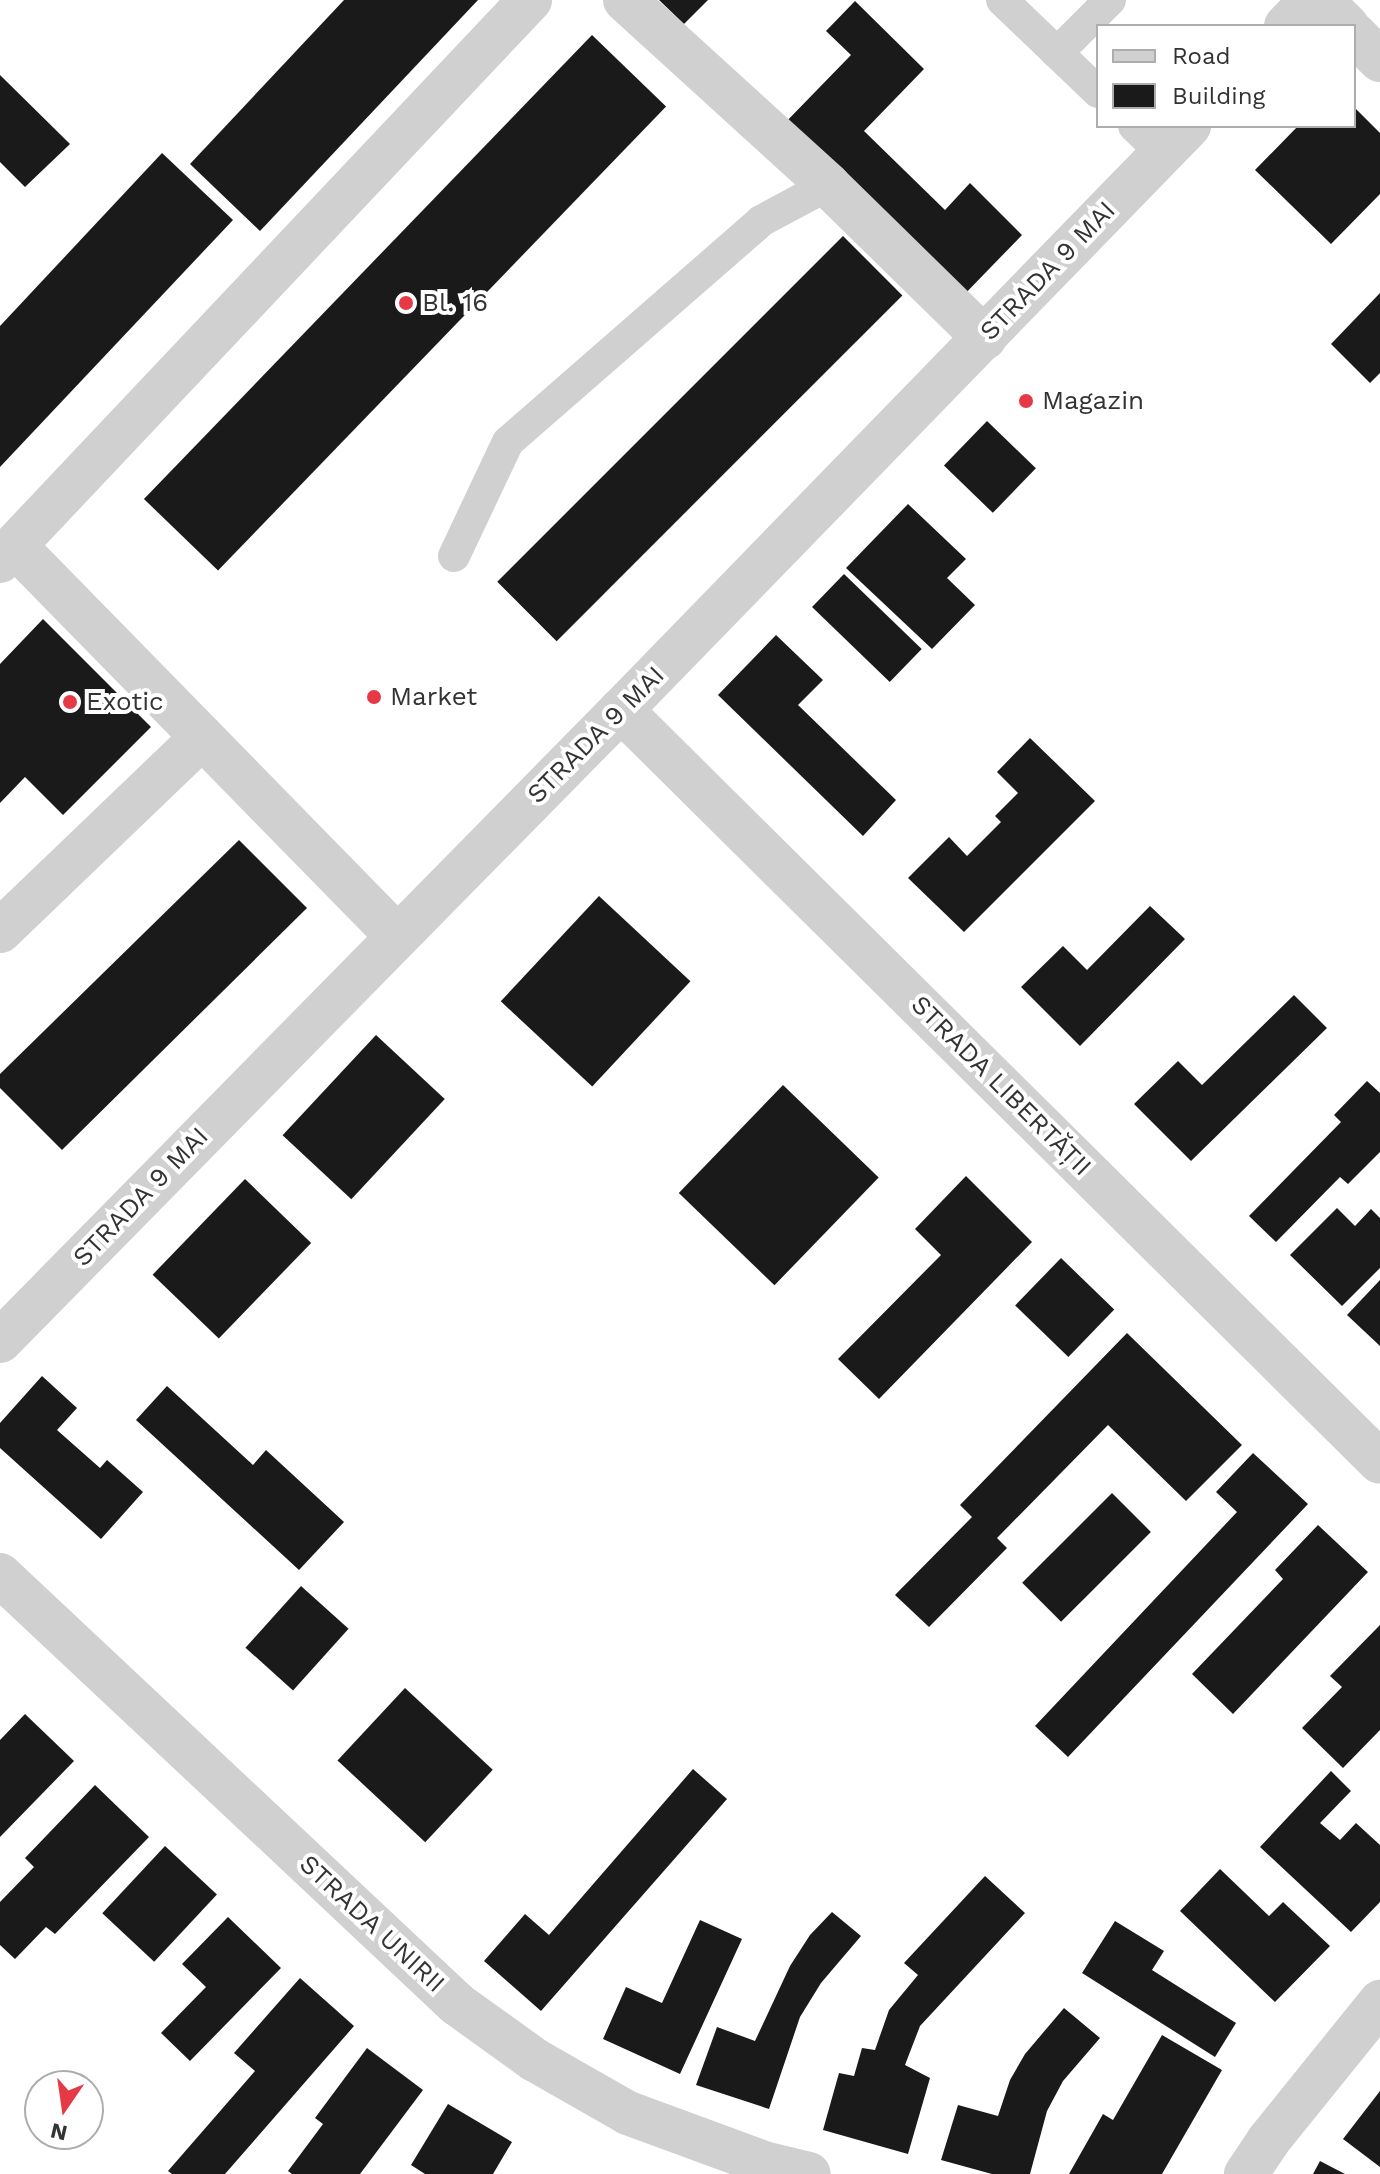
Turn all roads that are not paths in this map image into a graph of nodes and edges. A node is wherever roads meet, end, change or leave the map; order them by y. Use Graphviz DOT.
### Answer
graph roads {
  1 [pos="530,0"];
  2 [pos="625,0"];
  3 [pos="1002,0"];
  4 [pos="1110,0"];
  5 [pos="1311,0"];
  6 [pos="1321,0"];
  7 [pos="1288,24"];
  8 [pos="1345,24"];
  9 [pos="1356,36"];
  10 [pos="1057,53"];
  11 [pos="1380,60"];
  12 [pos="1096,90"];
  13 [pos="1162,135"];
  14 [pos="828,185"];
  15 [pos="984,338"];
  16 [pos="7,553"];
  17 [pos="454,556"];
  18 [pos="621,710"];
  19 [pos="202,737"];
  20 [pos="0,931"];
  21 [pos="397,936"];
  22 [pos="0,1341"];
  23 [pos="1380,1462"];
  24 [pos="0,1575"];
  25 [pos="1380,2002"];
  26 [pos="809,2174"];
  27 [pos="1246,2174"];
  1 -- 16 [label="street"];
  2 -- 14 [label="street"];
  3 -- 10 [label="lane"];
  4 -- 10 [label="lane"];
  5 -- 7 [label="street"];
  6 -- 8 [label="street"];
  9 -- 11 [label="street"];
  10 -- 12 [label="lane"];
  13 -- 15 [label="street, STRADA 9 MAI"];
  14 -- 15 [label="street"];
  14 -- 17 [label="lane"];
  15 -- 18 [label="street, STRADA 9 MAI"];
  16 -- 19 [label="street"];
  18 -- 21 [label="street, STRADA 9 MAI"];
  18 -- 23 [label="street, STRADA LIBERTĂȚII"];
  19 -- 20 [label="street"];
  19 -- 21 [label="street"];
  21 -- 22 [label="street, STRADA 9 MAI"];
  24 -- 26 [label="street, STRADA UNIRII"];
  25 -- 27 [label="street"];
}
